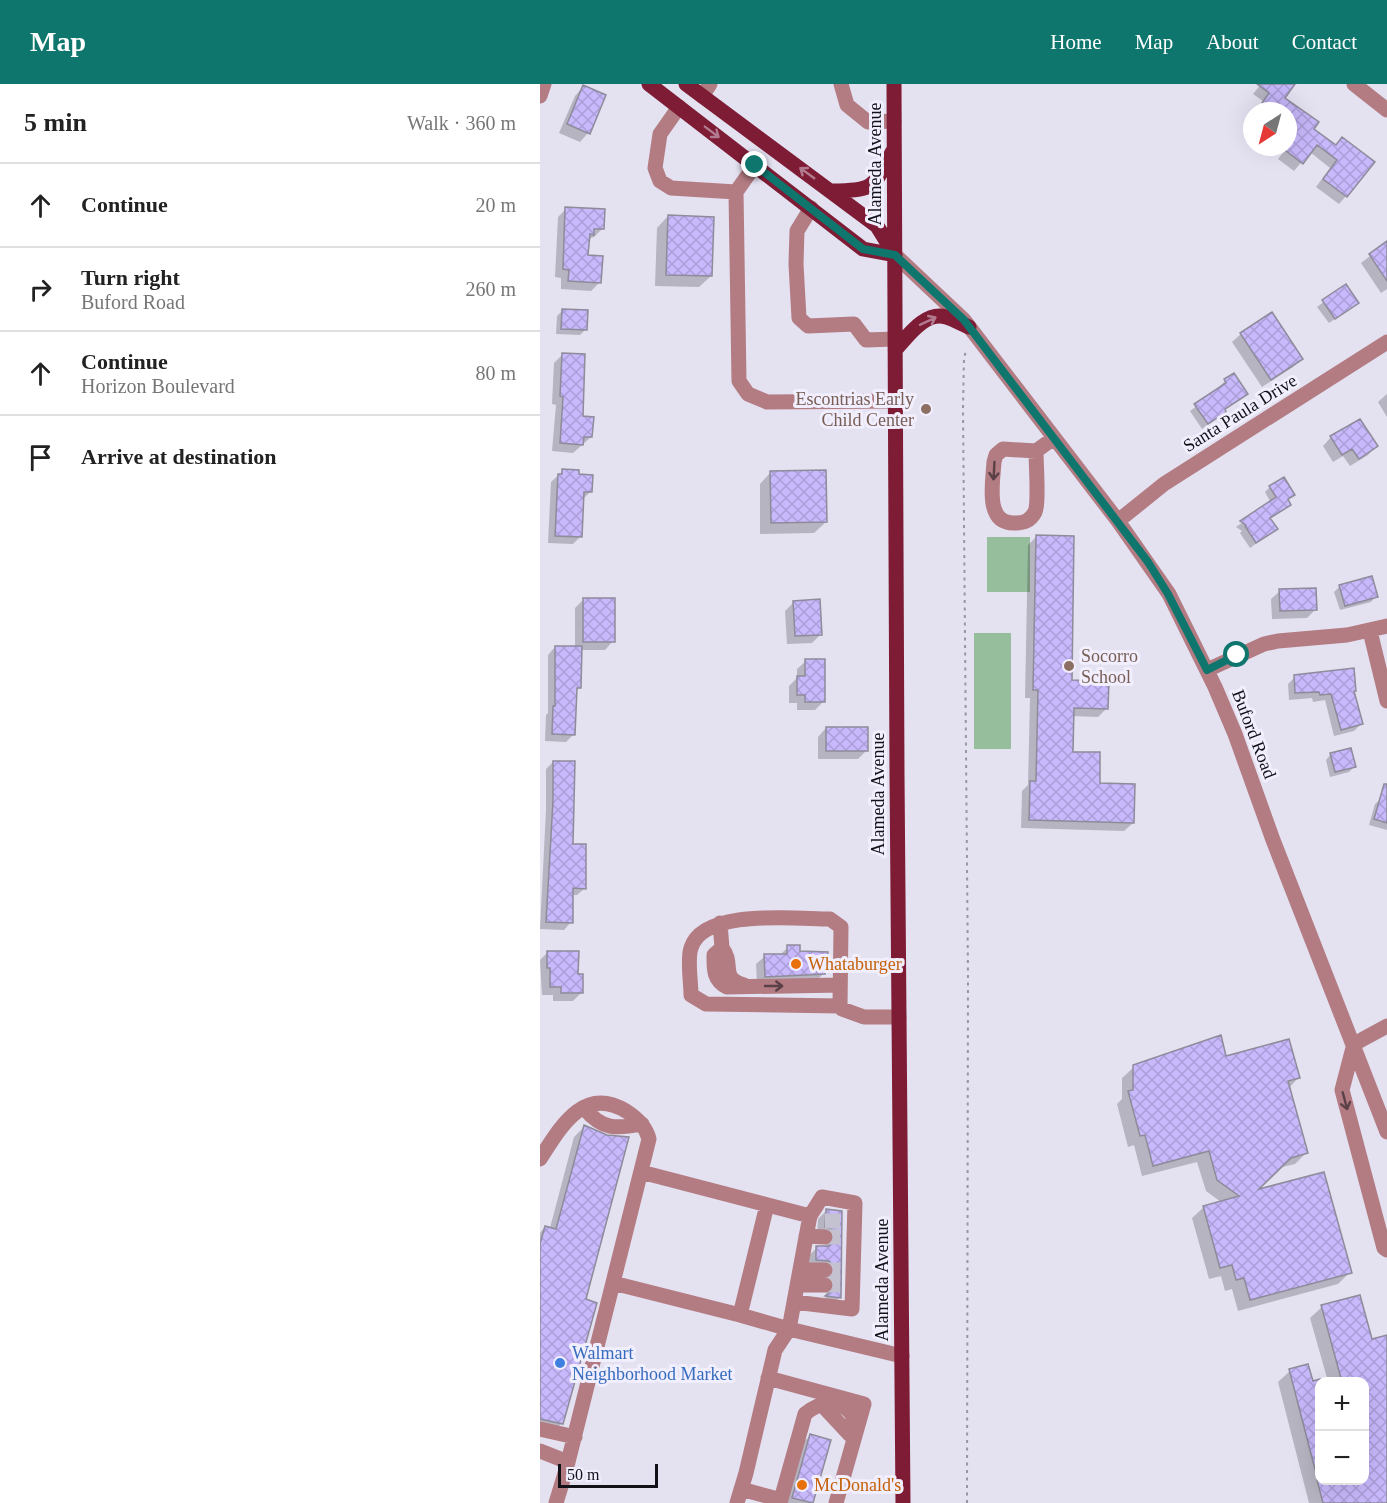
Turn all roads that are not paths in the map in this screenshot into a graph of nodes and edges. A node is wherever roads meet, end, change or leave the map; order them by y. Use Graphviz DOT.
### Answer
graph roads {
  1 [pos="544,84"];
  2 [pos="649,84"];
  3 [pos="686,84"];
  4 [pos="841,84"];
  5 [pos="894,84"];
  6 [pos="1354,84"];
  7 [pos="706,90"];
  8 [pos="540,96"];
  9 [pos="679,107"];
  10 [pos="1387,110"];
  11 [pos="894,121"];
  12 [pos="894,148"];
  13 [pos="755,165"];
  14 [pos="831,191"];
  15 [pos="736,192"];
  16 [pos="811,208"];
  17 [pos="895,255"];
  18 [pos="971,330"];
  19 [pos="1387,342"];
  20 [pos="895,344"];
  21 [pos="895,401"];
  22 [pos="1054,438"];
  23 [pos="1036,451"];
  24 [pos="1118,521"];
  25 [pos="1387,626"];
  26 [pos="1370,631"];
  27 [pos="1207,670"];
  28 [pos="1387,701"];
  29 [pos="720,923"];
  30 [pos="840,985"];
  31 [pos="840,1006"];
  32 [pos="899,1017"];
  33 [pos="1387,1026"];
  34 [pos="1354,1044"];
  35 [pos="584,1108"];
  36 [pos="642,1124"];
  37 [pos="1387,1132"];
  38 [pos="540,1159"];
  39 [pos="641,1172"];
  40 [pos="767,1205"];
  41 [pos="825,1221"];
  42 [pos="808,1224"];
  43 [pos="825,1237"];
  44 [pos="1387,1250"];
  45 [pos="825,1277"];
  46 [pos="799,1278"];
  47 [pos="614,1283"];
  48 [pos="794,1302"];
  49 [pos="740,1315"];
  50 [pos="789,1329"];
  51 [pos="902,1356"];
  52 [pos="768,1378"];
  53 [pos="804,1388"];
  54 [pos="540,1429"];
  55 [pos="575,1437"];
  56 [pos="540,1451"];
  57 [pos="849,1456"];
  58 [pos="568,1462"];
  59 [pos="739,1496"];
  60 [pos="778,1501"];
  61 [pos="556,1503"];
  62 [pos="836,1503"];
  63 [pos="903,1503"];
  1 -- 8 [label="street"];
  2 -- 9 [label="main road"];
  3 -- 7 [label="main road"];
  4 -- 11 [label="street"];
  5 -- 11 [label="main road, Alameda Avenue"];
  6 -- 10 [label="street"];
  14 -- 7 [label="main road, one-way"];
  9 -- 13 [label="main road, one-way"];
  9 -- 15 [label="street"];
  11 -- 12 [label="main road, Alameda Avenue"];
  12 -- 14 [label="main road"];
  12 -- 17 [label="main road, Alameda Avenue"];
  13 -- 15 [label="street"];
  13 -- 16 [label="main road"];
  14 -- 17 [label="main road"];
  15 -- 21 [label="street"];
  16 -- 17 [label="main road"];
  16 -- 20 [label="street"];
  17 -- 18 [label="street, Buford Road"];
  17 -- 20 [label="main road, Alameda Avenue"];
  20 -- 18 [label="main road, one-way"];
  18 -- 22 [label="street, Buford Road"];
  19 -- 24 [label="street, Santa Paula Drive"];
  20 -- 21 [label="main road, Alameda Avenue"];
  21 -- 32 [label="main road, Alameda Avenue"];
  22 -- 23 [label="street"];
  22 -- 24 [label="street, Buford Road"];
  23 -- 23 [label="street, one-way"];
  24 -- 27 [label="street, Buford Road"];
  25 -- 26 [label="street"];
  26 -- 27 [label="street"];
  26 -- 28 [label="street"];
  27 -- 34 [label="street, Buford Road"];
  29 -- 30 [label="street"];
  29 -- 30 [label="street, one-way"];
  29 -- 31 [label="street"];
  30 -- 31 [label="street"];
  31 -- 32 [label="street"];
  32 -- 51 [label="main road, Alameda Avenue"];
  33 -- 34 [label="street"];
  34 -- 37 [label="street, Buford Road"];
  34 -- 44 [label="street, one-way"];
  35 -- 36 [label="street"];
  35 -- 36 [label="street"];
  35 -- 38 [label="street"];
  36 -- 39 [label="street"];
  39 -- 40 [label="street"];
  39 -- 47 [label="street"];
  40 -- 42 [label="street"];
  40 -- 49 [label="street"];
  41 -- 42 [label="street"];
  42 -- 43 [label="street"];
  42 -- 46 [label="street"];
  42 -- 48 [label="street"];
  45 -- 46 [label="street"];
  46 -- 48 [label="street"];
  47 -- 49 [label="street"];
  47 -- 55 [label="street"];
  48 -- 50 [label="street"];
  49 -- 50 [label="street"];
  50 -- 51 [label="street"];
  50 -- 52 [label="street"];
  51 -- 63 [label="main road, Alameda Avenue"];
  52 -- 53 [label="street"];
  52 -- 59 [label="street"];
  53 -- 57 [label="street"];
  53 -- 60 [label="street"];
  54 -- 55 [label="street"];
  55 -- 58 [label="street"];
  56 -- 58 [label="street"];
  57 -- 60 [label="street"];
  57 -- 62 [label="street"];
  58 -- 61 [label="street"];
  59 -- 60 [label="street"];
}
